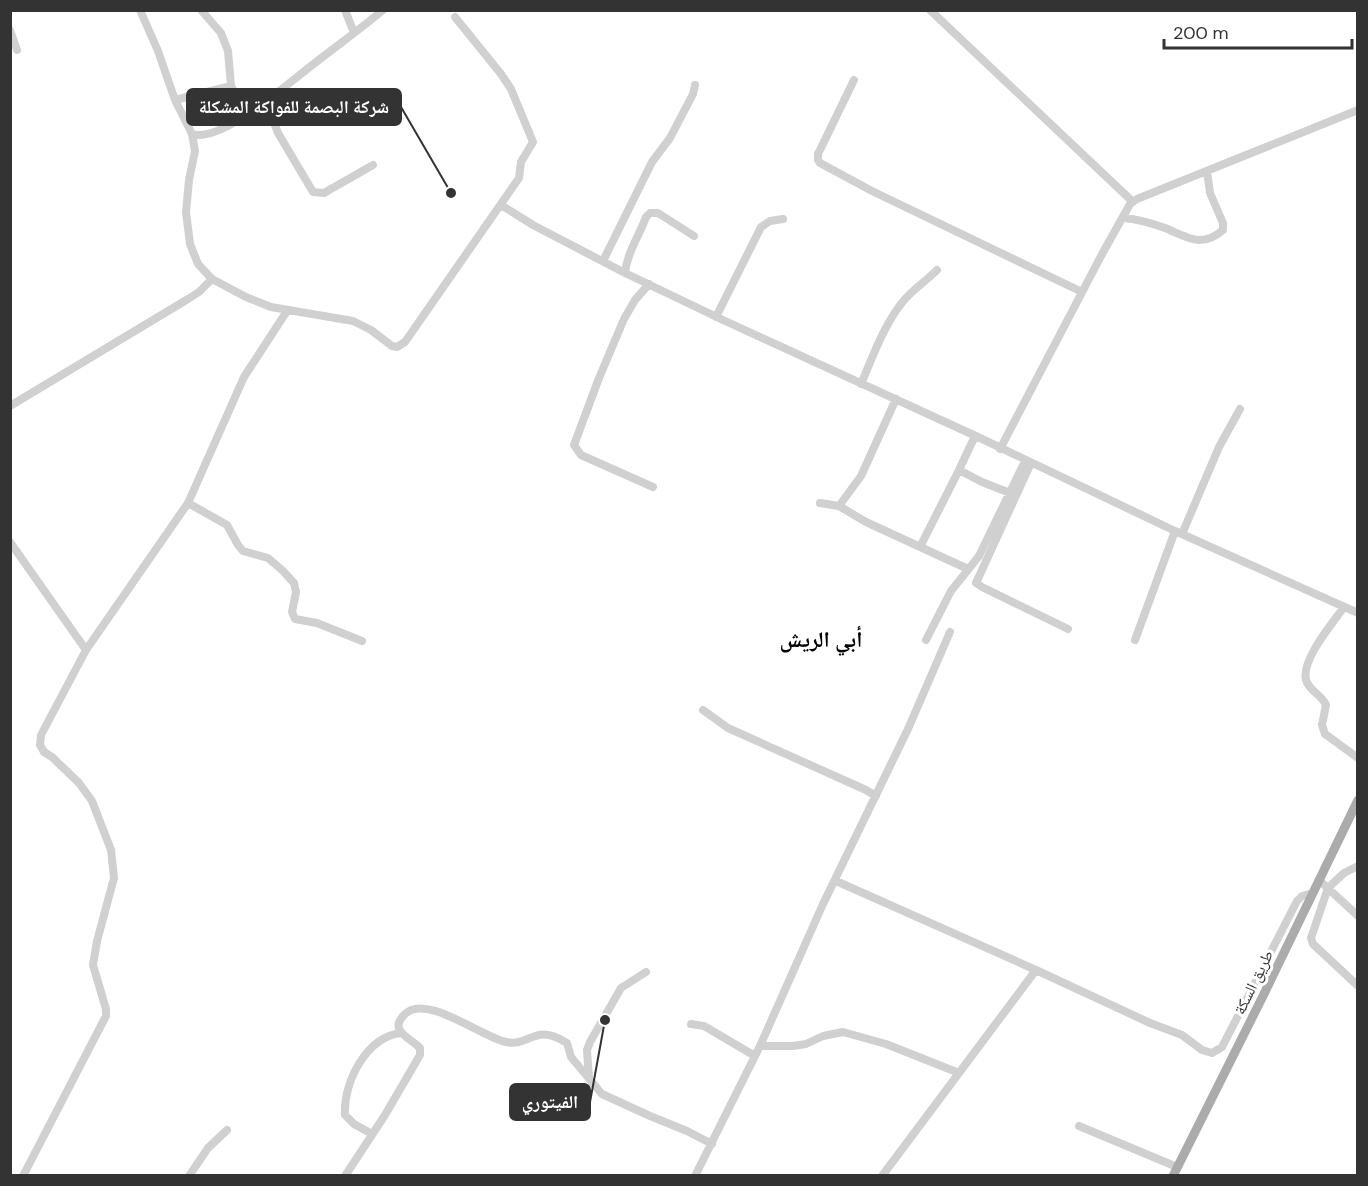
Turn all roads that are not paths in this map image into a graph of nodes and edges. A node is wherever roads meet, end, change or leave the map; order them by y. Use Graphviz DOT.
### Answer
graph roads {
  1 [pos="201,10"];
  2 [pos="345,10"];
  3 [pos="383,10"];
  4 [pos="930,10"];
  5 [pos="144,12"];
  6 [pos="455,17"];
  7 [pos="10,30"];
  8 [pos="354,33"];
  9 [pos="17,50"];
  10 [pos="854,80"];
  11 [pos="695,85"];
  12 [pos="231,86"];
  13 [pos="175,100"];
  14 [pos="266,102"];
  15 [pos="1358,110"];
  16 [pos="248,114"];
  17 [pos="192,134"];
  18 [pos="373,165"];
  19 [pos="1207,171"];
  20 [pos="1133,202"];
  21 [pos="501,205"];
  22 [pos="1122,218"];
  23 [pos="783,219"];
  24 [pos="694,236"];
  25 [pos="603,261"];
  26 [pos="937,270"];
  27 [pos="625,273"];
  28 [pos="212,279"];
  29 [pos="649,284"];
  30 [pos="1082,292"];
  31 [pos="287,311"];
  32 [pos="716,316"];
  33 [pos="861,384"];
  34 [pos="896,399"];
  35 [pos="10,406"];
  36 [pos="1240,409"];
  37 [pos="975,435"];
  38 [pos="1000,449"];
  39 [pos="1028,462"];
  40 [pos="959,470"];
  41 [pos="653,487"];
  42 [pos="1010,493"];
  43 [pos="188,503"];
  44 [pos="820,503"];
  45 [pos="839,506"];
  46 [pos="1178,532"];
  47 [pos="10,542"];
  48 [pos="920,547"];
  49 [pos="968,569"];
  50 [pos="1344,607"];
  51 [pos="1358,613"];
  52 [pos="1068,629"];
  53 [pos="950,632"];
  54 [pos="926,640"];
  55 [pos="1135,640"];
  56 [pos="362,641"];
  57 [pos="86,650"];
  58 [pos="703,710"];
  59 [pos="1358,758"];
  60 [pos="876,796"];
  61 [pos="1358,800"];
  62 [pos="1358,866"];
  63 [pos="1318,880"];
  64 [pos="836,881"];
  65 [pos="1328,888"];
  66 [pos="1313,893"];
  67 [pos="1358,916"];
  68 [pos="1036,970"];
  69 [pos="646,972"];
  70 [pos="1358,986"];
  71 [pos="691,1024"];
  72 [pos="400,1033"];
  73 [pos="760,1047"];
  74 [pos="756,1056"];
  75 [pos="959,1073"];
  76 [pos="589,1080"];
  77 [pos="1079,1126"];
  78 [pos="227,1130"];
  79 [pos="372,1134"];
  80 [pos="712,1144"];
  81 [pos="1175,1171"];
  82 [pos="23,1176"];
  83 [pos="189,1176"];
  84 [pos="345,1176"];
  85 [pos="695,1176"];
  86 [pos="882,1176"];
  1 -- 12 [label="street"];
  2 -- 8 [label="street"];
  3 -- 8 [label="street"];
  4 -- 20 [label="street"];
  5 -- 13 [label="street"];
  6 -- 21 [label="street"];
  7 -- 9 [label="street"];
  8 -- 14 [label="street"];
  10 -- 30 [label="street"];
  11 -- 25 [label="street"];
  12 -- 13 [label="street"];
  12 -- 16 [label="street"];
  13 -- 17 [label="street"];
  14 -- 16 [label="street"];
  14 -- 18 [label="street"];
  15 -- 19 [label="street"];
  16 -- 17 [label="street"];
  17 -- 28 [label="street"];
  19 -- 20 [label="street"];
  19 -- 22 [label="street"];
  20 -- 22 [label="street"];
  21 -- 25 [label="street"];
  21 -- 31 [label="street"];
  22 -- 30 [label="street"];
  23 -- 32 [label="street"];
  24 -- 27 [label="street"];
  25 -- 27 [label="street"];
  26 -- 33 [label="street"];
  27 -- 29 [label="street"];
  28 -- 31 [label="street"];
  28 -- 35 [label="street"];
  29 -- 32 [label="street"];
  29 -- 41 [label="street"];
  30 -- 38 [label="street"];
  31 -- 43 [label="street"];
  32 -- 33 [label="street"];
  33 -- 34 [label="street"];
  34 -- 37 [label="street"];
  34 -- 45 [label="street"];
  36 -- 46 [label="street"];
  37 -- 38 [label="street"];
  37 -- 40 [label="street"];
  38 -- 39 [label="street"];
  39 -- 42 [label="street"];
  39 -- 46 [label="street"];
  39 -- 52 [label="street"];
  40 -- 42 [label="street"];
  40 -- 48 [label="street"];
  42 -- 49 [label="street"];
  43 -- 56 [label="street"];
  43 -- 57 [label="street"];
  44 -- 45 [label="street"];
  45 -- 48 [label="street"];
  46 -- 50 [label="street"];
  46 -- 55 [label="street"];
  47 -- 57 [label="street"];
  48 -- 49 [label="street"];
  49 -- 54 [label="street"];
  50 -- 51 [label="street"];
  50 -- 59 [label="street"];
  53 -- 60 [label="street"];
  57 -- 82 [label="street"];
  58 -- 60 [label="street"];
  60 -- 64 [label="street"];
  61 -- 63 [label="main road, طريق السكة"];
  62 -- 65 [label="street"];
  63 -- 65 [label="street"];
  63 -- 66 [label="main road, طريق السكة"];
  64 -- 68 [label="street"];
  64 -- 73 [label="street"];
  65 -- 67 [label="street"];
  65 -- 70 [label="street"];
  66 -- 68 [label="street"];
  66 -- 81 [label="main road, طريق السكة"];
  68 -- 75 [label="street"];
  69 -- 76 [label="street"];
  71 -- 74 [label="street"];
  72 -- 76 [label="street"];
  72 -- 79 [label="street"];
  72 -- 79 [label="street"];
  73 -- 74 [label="street"];
  73 -- 75 [label="street"];
  74 -- 80 [label="street"];
  75 -- 86 [label="street"];
  76 -- 80 [label="street"];
  77 -- 81 [label="street"];
  78 -- 83 [label="street"];
  79 -- 84 [label="street"];
  80 -- 85 [label="street"];
}
